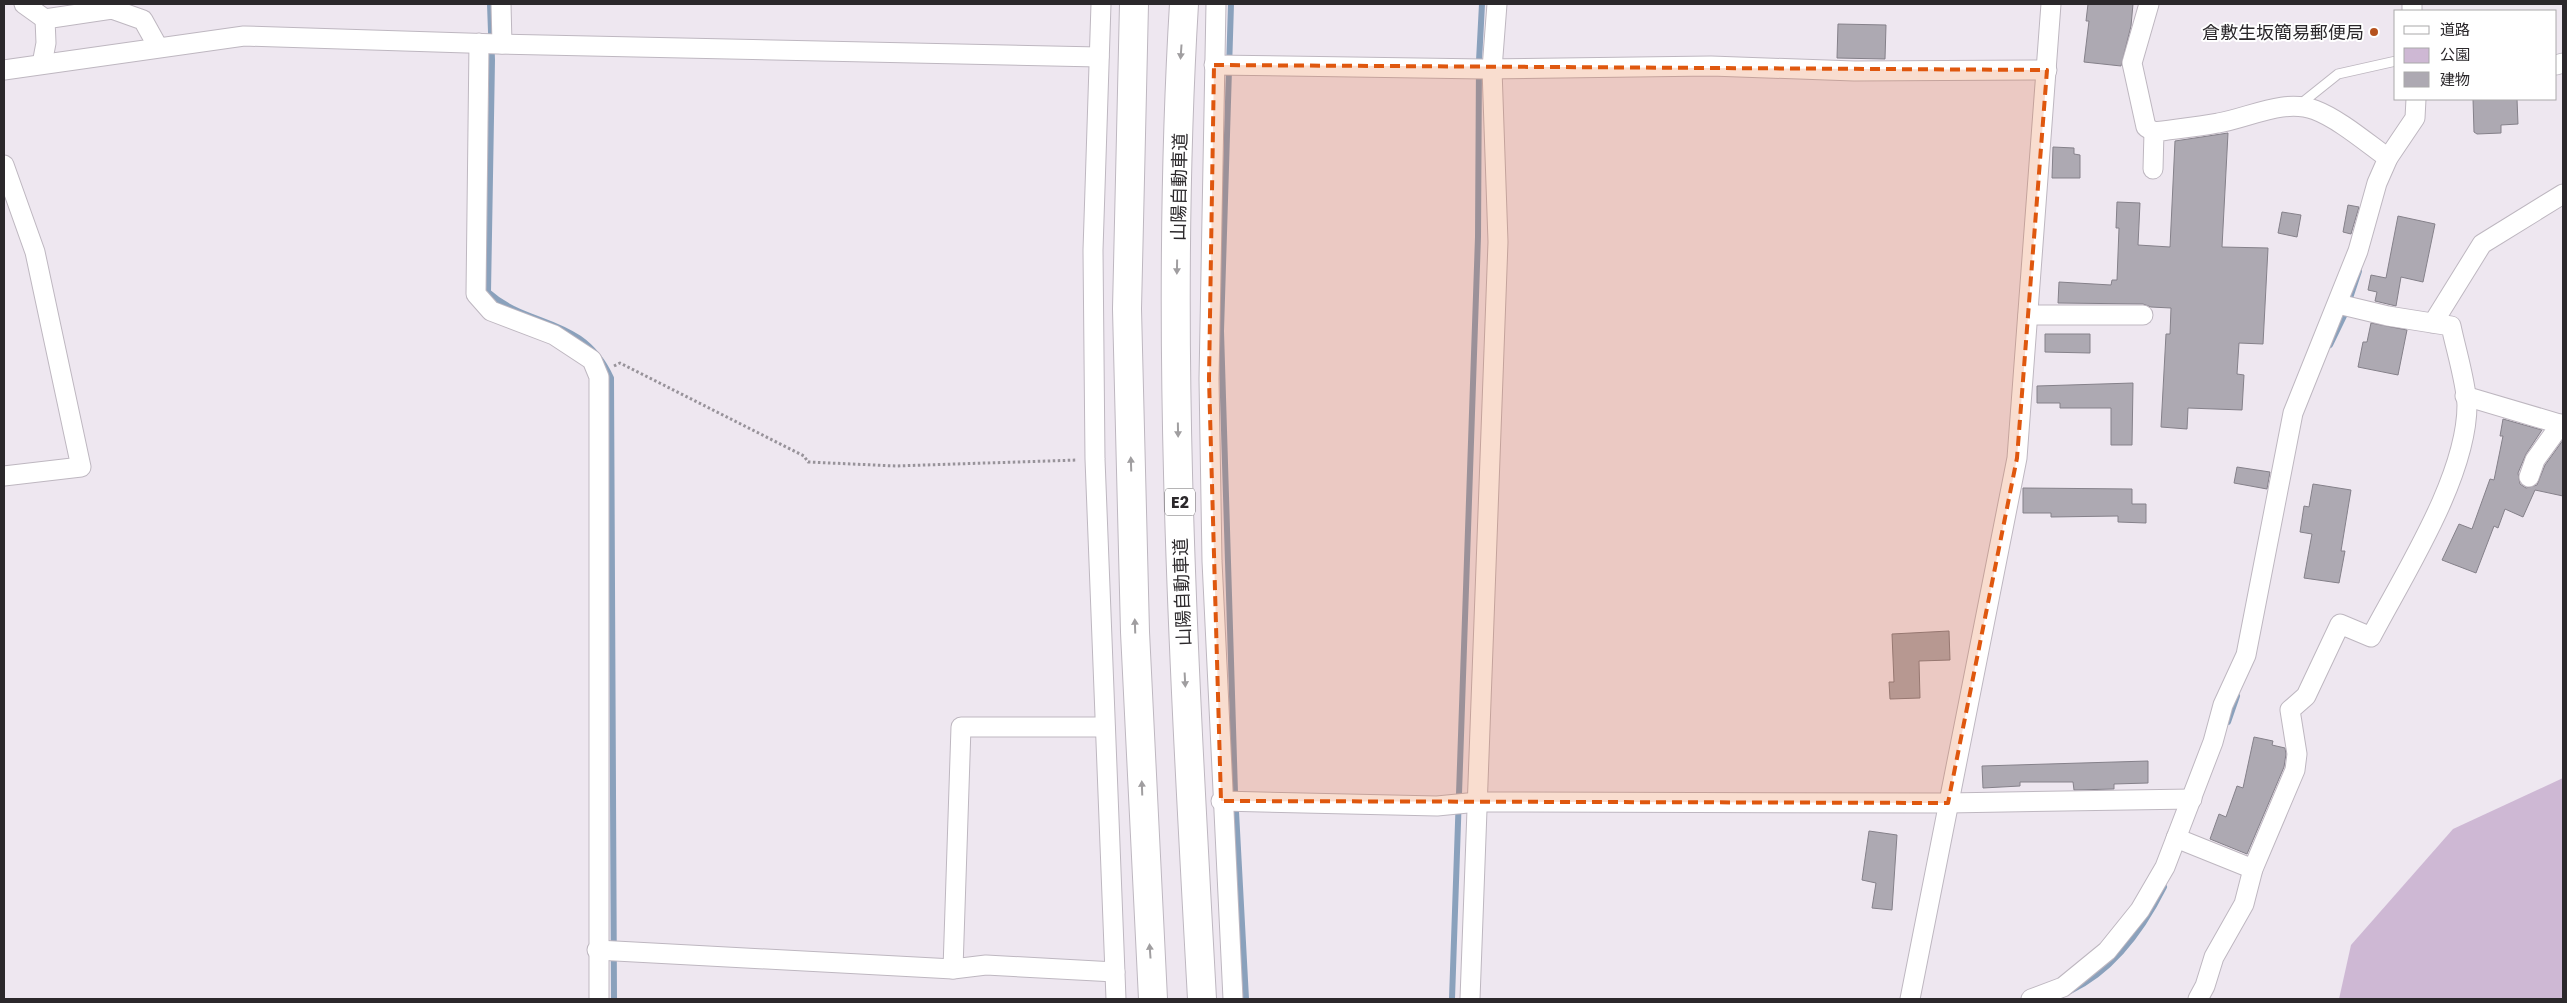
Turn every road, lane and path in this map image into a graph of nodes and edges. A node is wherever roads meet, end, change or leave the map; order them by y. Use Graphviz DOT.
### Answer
graph roads {
  1 [pos="24,4"];
  2 [pos="501,4"];
  3 [pos="1101,4"];
  4 [pos="1134,4"];
  5 [pos="1184,4"];
  6 [pos="1216,4"];
  7 [pos="1497,4"];
  8 [pos="2051,4"];
  9 [pos="2149,4"];
  10 [pos="45,19"];
  11 [pos="491,44"];
  12 [pos="158,48"];
  13 [pos="1099,57"];
  14 [pos="2394,61"];
  15 [pos="42,64"];
  16 [pos="1224,65"];
  17 [pos="1483,69"];
  18 [pos="4,70"];
  19 [pos="2047,70"];
  20 [pos="2416,100"];
  21 [pos="2298,106"];
  22 [pos="2154,132"];
  23 [pos="2388,158"];
  24 [pos="4,165"];
  25 [pos="2153,169"];
  26 [pos="2563,194"];
  27 [pos="2344,306"];
  28 [pos="2028,315"];
  29 [pos="2143,315"];
  30 [pos="2433,323"];
  31 [pos="613,366"];
  32 [pos="2465,396"];
  33 [pos="2562,424"];
  34 [pos="1095,459"];
  35 [pos="4,476"];
  36 [pos="2529,477"];
  37 [pos="1106,726"];
  38 [pos="2192,799"];
  39 [pos="1231,802"];
  40 [pos="1474,802"];
  41 [pos="1948,803"];
  42 [pos="2182,841"];
  43 [pos="2253,869"];
  44 [pos="609,951"];
  45 [pos="953,969"];
  46 [pos="1115,972"];
  47 [pos="599,999"];
  48 [pos="1116,999"];
  49 [pos="1153,999"];
  50 [pos="1202,999"];
  51 [pos="1232,999"];
  52 [pos="1470,999"];
  53 [pos="1910,999"];
  54 [pos="2031,999"];
  55 [pos="2198,999"];
  1 -- 10 [label="street"];
  2 -- 11 [label="street"];
  3 -- 13 [label="street"];
  49 -- 4 [label="highway, one-way"];
  5 -- 50 [label="highway, 山陽自動車道 / E2, one-way"];
  6 -- 16 [label="street"];
  7 -- 17 [label="street"];
  8 -- 19 [label="street"];
  9 -- 22 [label="street"];
  10 -- 12 [label="street"];
  10 -- 15 [label="street"];
  11 -- 12 [label="street"];
  11 -- 13 [label="street"];
  11 -- 44 [label="street"];
  12 -- 15 [label="street"];
  13 -- 34 [label="street"];
  14 -- 21 [label="lane"];
  15 -- 18 [label="street"];
  16 -- 17 [label="street"];
  16 -- 39 [label="street"];
  17 -- 19 [label="street"];
  17 -- 40 [label="street"];
  19 -- 28 [label="street"];
  20 -- 23 [label="street"];
  21 -- 22 [label="street"];
  21 -- 23 [label="street"];
  22 -- 25 [label="street"];
  23 -- 27 [label="street"];
  24 -- 35 [label="street"];
  26 -- 30 [label="street"];
  27 -- 30 [label="street"];
  27 -- 38 [label="street"];
  28 -- 29 [label="street"];
  28 -- 41 [label="street"];
  30 -- 32 [label="street"];
  31 -- 34 [label="path"];
  32 -- 33 [label="street"];
  32 -- 43 [label="street"];
  33 -- 36 [label="street"];
  34 -- 37 [label="street"];
  37 -- 45 [label="street"];
  37 -- 46 [label="street"];
  38 -- 41 [label="street"];
  38 -- 42 [label="street"];
  39 -- 40 [label="street"];
  39 -- 51 [label="street"];
  40 -- 41 [label="street"];
  40 -- 52 [label="street"];
  41 -- 53 [label="street"];
  42 -- 43 [label="street"];
  42 -- 54 [label="street"];
  43 -- 55 [label="street"];
  44 -- 45 [label="street"];
  44 -- 47 [label="street"];
  45 -- 46 [label="street"];
  46 -- 48 [label="street"];
}
